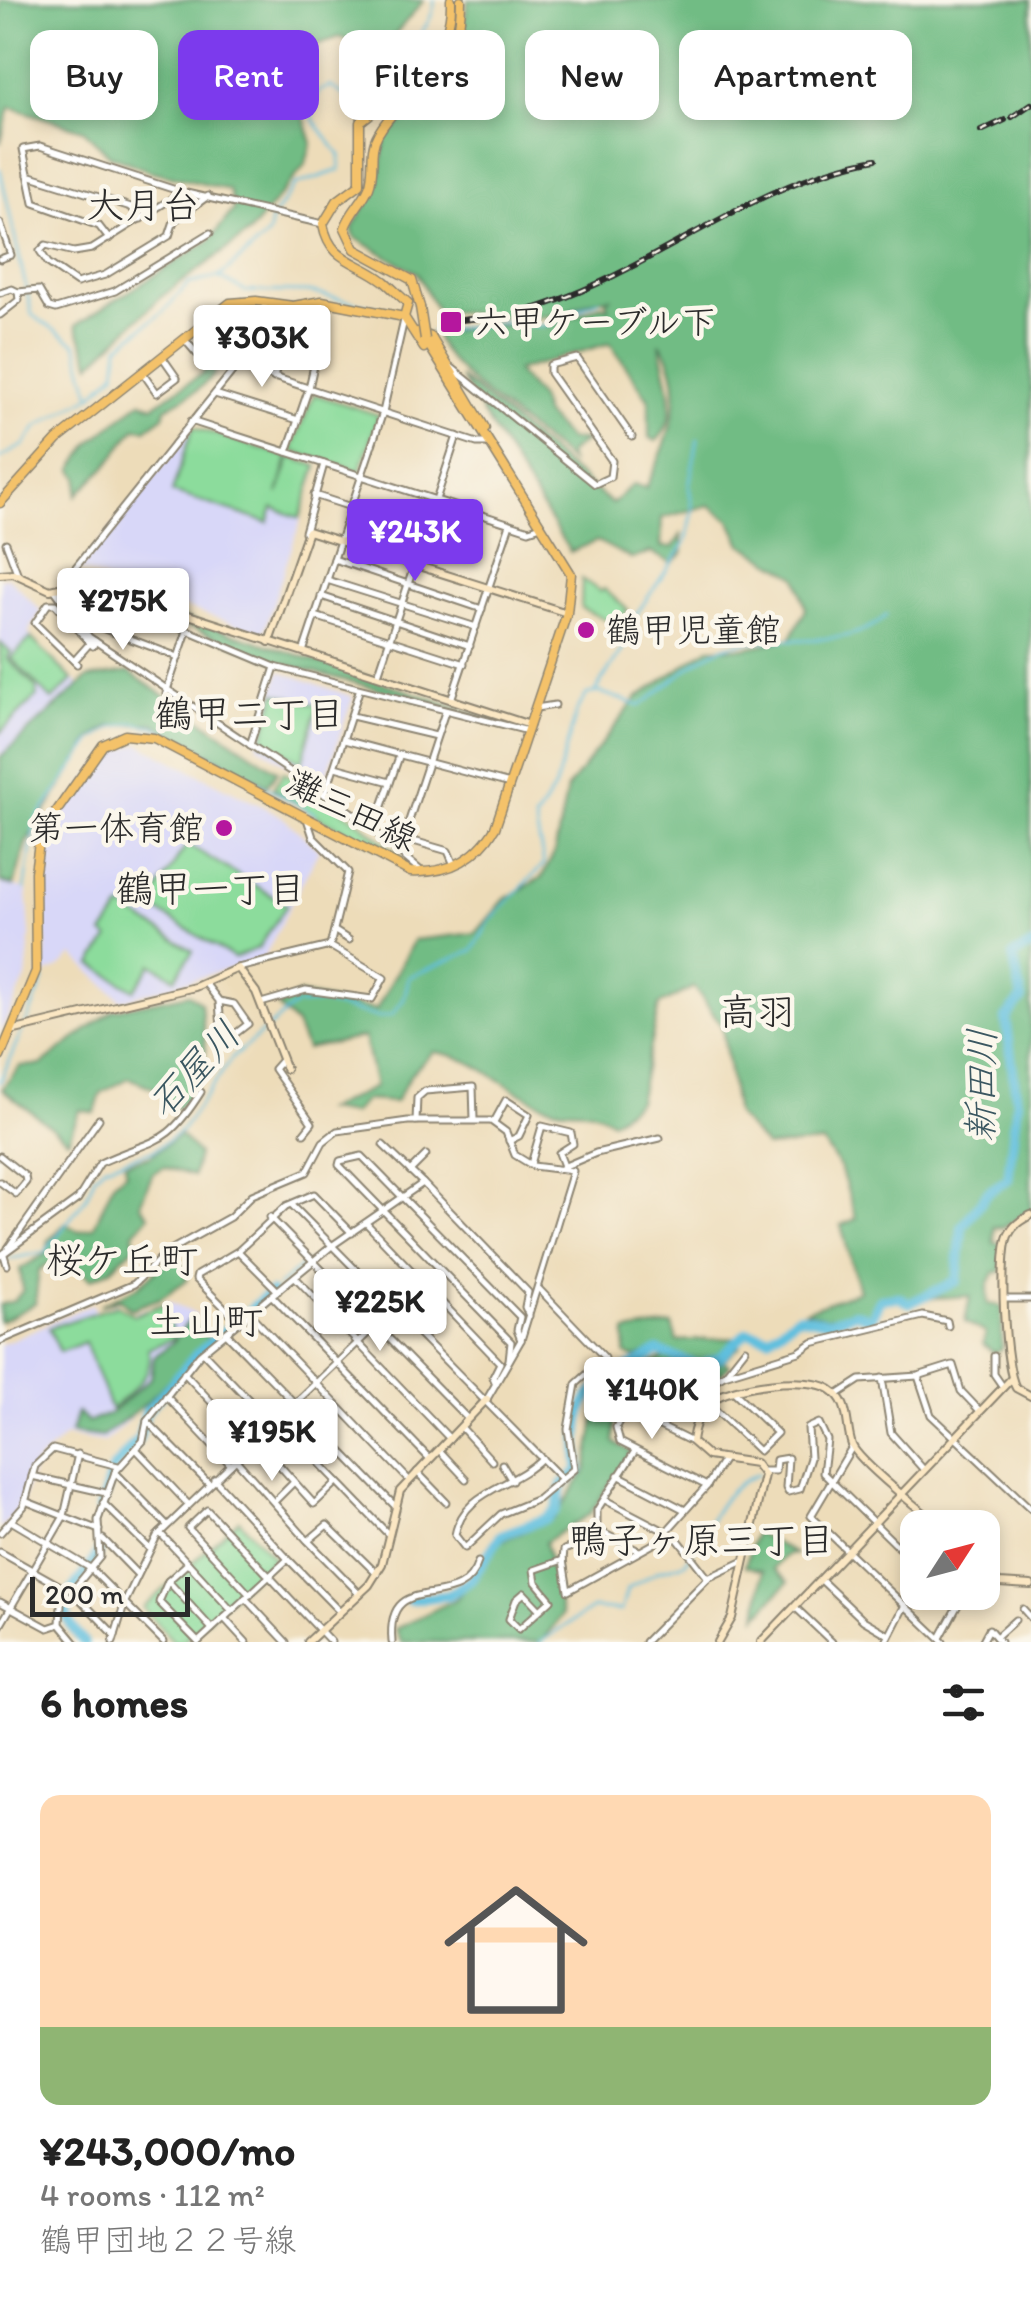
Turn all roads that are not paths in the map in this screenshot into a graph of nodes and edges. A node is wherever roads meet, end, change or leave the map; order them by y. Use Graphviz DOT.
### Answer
graph roads {
  1 [pos="451,0"];
  2 [pos="461,0"];
  3 [pos="28,175"];
  4 [pos="182,192"];
  5 [pos="208,196"];
  6 [pos="141,219"];
  7 [pos="318,222"];
  8 [pos="0,226"];
  9 [pos="210,233"];
  10 [pos="109,239"];
  11 [pos="0,259"];
  12 [pos="21,290"];
  13 [pos="0,293"];
  14 [pos="266,302"];
  15 [pos="316,302"];
  16 [pos="328,302"];
  17 [pos="0,315"];
  18 [pos="404,317"];
  19 [pos="206,319"];
  20 [pos="288,319"];
  21 [pos="414,330"];
  22 [pos="264,332"];
  23 [pos="183,338"];
  24 [pos="224,339"];
  25 [pos="197,354"];
  26 [pos="161,355"];
  27 [pos="236,365"];
  28 [pos="448,366"];
  29 [pos="141,370"];
  30 [pos="274,378"];
  31 [pos="309,388"];
  32 [pos="214,394"];
  33 [pos="383,412"];
  34 [pos="298,420"];
  35 [pos="192,421"];
  36 [pos="457,436"];
  37 [pos="632,436"];
  38 [pos="488,442"];
  39 [pos="288,452"];
  40 [pos="324,464"];
  41 [pos="362,476"];
  42 [pos="314,495"];
  43 [pos="435,499"];
  44 [pos="0,503"];
  45 [pos="351,507"];
  46 [pos="510,524"];
  47 [pos="542,526"];
  48 [pos="306,532"];
  49 [pos="340,540"];
  50 [pos="6,543"];
  51 [pos="334,559"];
  52 [pos="414,564"];
  53 [pos="0,574"];
  54 [pos="18,575"];
  55 [pos="327,580"];
  56 [pos="74,581"];
  57 [pos="90,584"];
  58 [pos="408,584"];
  59 [pos="489,588"];
  60 [pos="54,589"];
  61 [pos="321,596"];
  62 [pos="402,604"];
  63 [pos="482,609"];
  64 [pos="567,614"];
  65 [pos="314,616"];
  66 [pos="73,617"];
  67 [pos="396,621"];
  68 [pos="476,628"];
  69 [pos="187,630"];
  70 [pos="390,640"];
  71 [pos="93,642"];
  72 [pos="270,642"];
  73 [pos="470,646"];
  74 [pos="303,652"];
  75 [pos="178,657"];
  76 [pos="464,664"];
  77 [pos="275,667"];
  78 [pos="377,676"];
  79 [pos="166,692"];
  80 [pos="359,692"];
  81 [pos="451,700"];
  82 [pos="555,705"];
  83 [pos="536,708"];
  84 [pos="445,712"];
  85 [pos="352,716"];
  86 [pos="529,728"];
  87 [pos="437,737"];
  88 [pos="344,740"];
  89 [pos="249,746"];
  90 [pos="400,754"];
  91 [pos="429,762"];
  92 [pos="335,766"];
  93 [pos="390,782"];
  94 [pos="510,784"];
  95 [pos="326,795"];
  96 [pos="308,822"];
  97 [pos="374,830"];
  98 [pos="403,838"];
  99 [pos="399,852"];
  100 [pos="455,866"];
  101 [pos="423,873"];
  102 [pos="335,931"];
  103 [pos="350,940"];
  104 [pos="330,946"];
  105 [pos="238,968"];
  106 [pos="204,983"];
  107 [pos="218,1001"];
  108 [pos="259,1005"];
  109 [pos="15,1030"];
  110 [pos="0,1057"];
  111 [pos="282,1060"];
  112 [pos="286,1068"];
  113 [pos="202,1092"];
  114 [pos="99,1119"];
  115 [pos="474,1120"];
  116 [pos="416,1121"];
  117 [pos="494,1122"];
  118 [pos="304,1132"];
  119 [pos="660,1138"];
  120 [pos="508,1141"];
  121 [pos="383,1144"];
  122 [pos="426,1155"];
  123 [pos="0,1156"];
  124 [pos="531,1164"];
  125 [pos="561,1168"];
  126 [pos="410,1171"];
  127 [pos="0,1182"];
  128 [pos="422,1183"];
  129 [pos="403,1197"];
  130 [pos="292,1205"];
  131 [pos="384,1210"];
  132 [pos="1031,1215"];
  133 [pos="270,1218"];
  134 [pos="366,1223"];
  135 [pos="1018,1223"];
  136 [pos="1031,1223"];
  137 [pos="352,1233"];
  138 [pos="333,1245"];
  139 [pos="238,1252"];
  140 [pos="2,1255"];
  141 [pos="314,1261"];
  142 [pos="8,1266"];
  143 [pos="295,1277"];
  144 [pos="539,1289"];
  145 [pos="275,1294"];
  146 [pos="1006,1299"];
  147 [pos="1031,1299"];
  148 [pos="395,1306"];
  149 [pos="250,1314"];
  150 [pos="530,1316"];
  151 [pos="239,1323"];
  152 [pos="376,1325"];
  153 [pos="948,1326"];
  154 [pos="227,1334"];
  155 [pos="521,1340"];
  156 [pos="0,1341"];
  157 [pos="359,1342"];
  158 [pos="745,1349"];
  159 [pos="203,1352"];
  160 [pos="994,1356"];
  161 [pos="510,1361"];
  162 [pos="337,1364"];
  163 [pos="184,1373"];
  164 [pos="724,1375"];
  165 [pos="918,1376"];
  166 [pos="882,1378"];
  167 [pos="1011,1380"];
  168 [pos="315,1384"];
  169 [pos="496,1385"];
  170 [pos="1003,1387"];
  171 [pos="734,1392"];
  172 [pos="837,1395"];
  173 [pos="166,1396"];
  174 [pos="1031,1396"];
  175 [pos="487,1399"];
  176 [pos="710,1399"];
  177 [pos="296,1403"];
  178 [pos="627,1410"];
  179 [pos="980,1411"];
  180 [pos="147,1420"];
  181 [pos="469,1420"];
  182 [pos="276,1422"];
  183 [pos="462,1428"];
  184 [pos="955,1437"];
  185 [pos="450,1439"];
  186 [pos="255,1442"];
  187 [pos="693,1443"];
  188 [pos="852,1447"];
  189 [pos="136,1450"];
  190 [pos="439,1450"];
  191 [pos="636,1450"];
  192 [pos="78,1454"];
  193 [pos="542,1458"];
  194 [pos="430,1459"];
  195 [pos="724,1459"];
  196 [pos="492,1461"];
  197 [pos="234,1462"];
  198 [pos="502,1464"];
  199 [pos="116,1467"];
  200 [pos="924,1470"];
  201 [pos="763,1471"];
  202 [pos="417,1472"];
  203 [pos="618,1475"];
  204 [pos="32,1476"];
  205 [pos="561,1478"];
  206 [pos="466,1479"];
  207 [pos="408,1480"];
  208 [pos="512,1481"];
  209 [pos="828,1481"];
  210 [pos="211,1482"];
  211 [pos="294,1482"];
  212 [pos="335,1484"];
  213 [pos="71,1485"];
  214 [pos="707,1486"];
  215 [pos="104,1493"];
  216 [pos="902,1494"];
  217 [pos="605,1500"];
  218 [pos="25,1501"];
  219 [pos="274,1502"];
  220 [pos="446,1502"];
  221 [pos="103,1503"];
  222 [pos="188,1504"];
  223 [pos="395,1506"];
  224 [pos="686,1510"];
  225 [pos="922,1510"];
  226 [pos="1031,1510"];
  227 [pos="64,1516"];
  228 [pos="11,1521"];
  229 [pos="874,1524"];
  230 [pos="166,1526"];
  231 [pos="597,1530"];
  232 [pos="98,1531"];
  233 [pos="666,1531"];
  234 [pos="0,1533"];
  235 [pos="160,1533"];
  236 [pos="388,1535"];
  237 [pos="308,1540"];
  238 [pos="48,1544"];
  239 [pos="148,1548"];
  240 [pos="900,1549"];
  241 [pos="0,1552"];
  242 [pos="640,1552"];
  243 [pos="847,1552"];
  244 [pos="288,1559"];
  245 [pos="563,1560"];
  246 [pos="478,1562"];
  247 [pos="742,1562"];
  248 [pos="188,1564"];
  249 [pos="88,1567"];
  250 [pos="32,1572"];
  251 [pos="137,1574"];
  252 [pos="378,1574"];
  253 [pos="708,1578"];
  254 [pos="267,1579"];
  255 [pos="821,1580"];
  256 [pos="168,1581"];
  257 [pos="1000,1583"];
  258 [pos="1031,1586"];
  259 [pos="360,1594"];
  260 [pos="248,1596"];
  261 [pos="900,1600"];
  262 [pos="0,1602"];
  263 [pos="125,1602"];
  264 [pos="10,1608"];
  265 [pos="796,1608"];
  266 [pos="1023,1609"];
  267 [pos="540,1610"];
  268 [pos="902,1610"];
  269 [pos="910,1610"];
  270 [pos="953,1610"];
  271 [pos="232,1611"];
  272 [pos="340,1612"];
  273 [pos="224,1618"];
  274 [pos="1031,1618"];
  275 [pos="1015,1620"];
  276 [pos="60,1624"];
  277 [pos="0,1626"];
  278 [pos="212,1629"];
  279 [pos="319,1632"];
  280 [pos="114,1638"];
  281 [pos="888,1639"];
  282 [pos="941,1640"];
  283 [pos="998,1640"];
  284 [pos="202,1641"];
  285 [pos="75,1642"];
  286 [pos="164,1642"];
  287 [pos="246,1642"];
  288 [pos="286,1642"];
  289 [pos="308,1642"];
  290 [pos="330,1642"];
  291 [pos="392,1642"];
  292 [pos="644,1642"];
  293 [pos="718,1642"];
  294 [pos="761,1642"];
  295 [pos="832,1642"];
  296 [pos="982,1642"];
  1 -- 7 [label="main road"];
  2 -- 38 [label="main road, bridge"];
  3 -- 4 [label="street"];
  3 -- 6 [label="street"];
  3 -- 10 [label="street"];
  4 -- 5 [label="street"];
  4 -- 6 [label="street"];
  5 -- 7 [label="street"];
  5 -- 10 [label="street"];
  6 -- 10 [label="street"];
  7 -- 18 [label="main road"];
  8 -- 11 [label="street"];
  9 -- 12 [label="street"];
  12 -- 13 [label="street"];
  12 -- 17 [label="street"];
  14 -- 15 [label="main road"];
  14 -- 19 [label="main road"];
  14 -- 22 [label="street"];
  15 -- 16 [label="main road"];
  15 -- 20 [label="street"];
  16 -- 18 [label="main road"];
  16 -- 31 [label="street"];
  18 -- 21 [label="main road"];
  18 -- 33 [label="street"];
  19 -- 23 [label="main road"];
  19 -- 24 [label="street"];
  20 -- 22 [label="street"];
  20 -- 30 [label="street"];
  21 -- 28 [label="main road"];
  21 -- 38 [label="main road"];
  22 -- 27 [label="street"];
  23 -- 25 [label="street"];
  23 -- 26 [label="main road"];
  26 -- 29 [label="main road"];
  26 -- 29 [label="street"];
  27 -- 30 [label="street"];
  27 -- 32 [label="street"];
  28 -- 37 [label="street"];
  28 -- 38 [label="main road"];
  29 -- 44 [label="main road"];
  30 -- 31 [label="street"];
  31 -- 33 [label="street"];
  31 -- 34 [label="street"];
  32 -- 34 [label="street"];
  32 -- 35 [label="street"];
  33 -- 36 [label="street"];
  33 -- 41 [label="street"];
  34 -- 39 [label="street"];
  35 -- 39 [label="street"];
  35 -- 56 [label="street"];
  36 -- 38 [label="street"];
  36 -- 43 [label="street"];
  38 -- 47 [label="main road, 灘三田線"];
  39 -- 40 [label="street"];
  40 -- 41 [label="street"];
  40 -- 42 [label="street"];
  41 -- 43 [label="street"];
  41 -- 45 [label="street"];
  42 -- 45 [label="street"];
  42 -- 48 [label="street"];
  43 -- 46 [label="street"];
  43 -- 52 [label="street"];
  45 -- 49 [label="street"];
  46 -- 47 [label="street"];
  46 -- 59 [label="street"];
  47 -- 64 [label="main road, 灘三田線"];
  48 -- 49 [label="street"];
  48 -- 72 [label="street"];
  49 -- 51 [label="street"];
  49 -- 52 [label="street"];
  50 -- 54 [label="street"];
  51 -- 55 [label="street"];
  51 -- 58 [label="street"];
  52 -- 58 [label="street"];
  52 -- 59 [label="street"];
  53 -- 54 [label="street"];
  54 -- 60 [label="street"];
  55 -- 61 [label="street"];
  55 -- 62 [label="street"];
  56 -- 57 [label="street"];
  56 -- 60 [label="street"];
  57 -- 69 [label="street"];
  57 -- 72 [label="street"];
  58 -- 62 [label="street"];
  58 -- 63 [label="street"];
  59 -- 63 [label="street"];
  59 -- 64 [label="street"];
  60 -- 66 [label="street"];
  61 -- 65 [label="street"];
  61 -- 67 [label="street"];
  62 -- 67 [label="street"];
  62 -- 68 [label="street"];
  63 -- 68 [label="street"];
  64 -- 83 [label="main road, 灘三田線"];
  65 -- 70 [label="street"];
  65 -- 74 [label="street"];
  66 -- 71 [label="street"];
  66 -- 75 [label="street"];
  67 -- 70 [label="street"];
  67 -- 73 [label="street"];
  68 -- 73 [label="street"];
  69 -- 75 [label="street"];
  69 -- 77 [label="street"];
  70 -- 76 [label="street"];
  70 -- 78 [label="street"];
  71 -- 71 [label="street"];
  71 -- 79 [label="street"];
  72 -- 74 [label="street"];
  73 -- 76 [label="street"];
  74 -- 78 [label="street"];
  75 -- 79 [label="street"];
  76 -- 81 [label="street"];
  77 -- 80 [label="street"];
  77 -- 89 [label="street"];
  78 -- 81 [label="street"];
  79 -- 89 [label="street"];
  80 -- 84 [label="street"];
  80 -- 85 [label="street"];
  81 -- 86 [label="street"];
  82 -- 83 [label="street"];
  83 -- 86 [label="main road, 灘三田線"];
  84 -- 86 [label="street"];
  84 -- 87 [label="street"];
  85 -- 87 [label="street"];
  85 -- 88 [label="street"];
  86 -- 94 [label="main road, 灘三田線"];
  87 -- 91 [label="street"];
  88 -- 90 [label="street"];
  88 -- 92 [label="street"];
  89 -- 95 [label="street"];
  90 -- 91 [label="street"];
  90 -- 93 [label="street"];
  91 -- 94 [label="street"];
  91 -- 98 [label="street"];
  92 -- 93 [label="street"];
  92 -- 95 [label="street"];
  93 -- 97 [label="street"];
  94 -- 100 [label="main road, 灘三田線"];
  95 -- 97 [label="street"];
  96 -- 101 [label="main road, 灘三田線"];
  96 -- 102 [label="street"];
  96 -- 109 [label="main road, 灘三田線"];
  97 -- 99 [label="street"];
  98 -- 99 [label="street"];
  98 -- 100 [label="street"];
  99 -- 101 [label="street"];
  100 -- 101 [label="main road, 灘三田線"];
  102 -- 103 [label="street"];
  102 -- 104 [label="street"];
  104 -- 105 [label="street"];
  104 -- 108 [label="street"];
  105 -- 106 [label="street"];
  105 -- 108 [label="street"];
  106 -- 107 [label="street"];
  106 -- 109 [label="street"];
  107 -- 107 [label="street"];
  108 -- 111 [label="street"];
  109 -- 110 [label="main road, 灘三田線"];
  111 -- 112 [label="street"];
  111 -- 118 [label="street"];
  113 -- 140 [label="street"];
  114 -- 140 [label="street"];
  115 -- 116 [label="street"];
  115 -- 116 [label="street"];
  115 -- 117 [label="street"];
  116 -- 156 [label="street"];
  117 -- 120 [label="street"];
  117 -- 120 [label="street"];
  119 -- 125 [label="street"];
  120 -- 124 [label="street"];
  121 -- 126 [label="street"];
  122 -- 126 [label="street"];
  123 -- 127 [label="street"];
  124 -- 125 [label="street"];
  124 -- 125 [label="street"];
  125 -- 144 [label="street"];
  126 -- 128 [label="street"];
  128 -- 129 [label="street"];
  128 -- 150 [label="street"];
  129 -- 131 [label="street"];
  129 -- 131 [label="street"];
  129 -- 155 [label="street"];
  130 -- 133 [label="street"];
  130 -- 137 [label="street"];
  130 -- 138 [label="street"];
  131 -- 134 [label="street"];
  131 -- 161 [label="street"];
  132 -- 135 [label="street"];
  133 -- 139 [label="street"];
  133 -- 141 [label="street"];
  134 -- 137 [label="street"];
  134 -- 169 [label="street"];
  135 -- 136 [label="street"];
  135 -- 146 [label="street"];
  137 -- 138 [label="street"];
  138 -- 141 [label="street"];
  138 -- 148 [label="street"];
  139 -- 145 [label="street"];
  139 -- 151 [label="street"];
  140 -- 142 [label="street"];
  141 -- 143 [label="street"];
  141 -- 152 [label="street"];
  143 -- 145 [label="street"];
  143 -- 157 [label="street"];
  144 -- 150 [label="street"];
  144 -- 205 [label="street"];
  145 -- 149 [label="street"];
  145 -- 162 [label="street"];
  146 -- 147 [label="street"];
  146 -- 167 [label="street"];
  148 -- 152 [label="street"];
  148 -- 175 [label="street"];
  149 -- 151 [label="street"];
  149 -- 168 [label="street"];
  150 -- 155 [label="street"];
  151 -- 154 [label="street"];
  152 -- 157 [label="street"];
  152 -- 181 [label="street"];
  153 -- 164 [label="street"];
  154 -- 159 [label="street"];
  154 -- 177 [label="street"];
  155 -- 161 [label="street"];
  157 -- 162 [label="street"];
  157 -- 185 [label="street"];
  158 -- 164 [label="street"];
  159 -- 163 [label="street"];
  159 -- 182 [label="street"];
  160 -- 170 [label="street"];
  161 -- 169 [label="street"];
  162 -- 168 [label="street"];
  162 -- 194 [label="street"];
  163 -- 173 [label="street"];
  163 -- 186 [label="street"];
  164 -- 176 [label="street"];
  165 -- 166 [label="street"];
  165 -- 179 [label="street"];
  165 -- 184 [label="street"];
  166 -- 172 [label="street"];
  166 -- 200 [label="street"];
  167 -- 170 [label="street"];
  167 -- 174 [label="street"];
  168 -- 177 [label="street"];
  168 -- 207 [label="street"];
  169 -- 175 [label="street"];
  170 -- 179 [label="street"];
  171 -- 172 [label="street"];
  171 -- 176 [label="street"];
  171 -- 176 [label="street"];
  172 -- 188 [label="street"];
  173 -- 180 [label="street"];
  173 -- 197 [label="street"];
  175 -- 181 [label="street"];
  175 -- 193 [label="street"];
  176 -- 178 [label="street"];
  176 -- 187 [label="street"];
  177 -- 182 [label="street"];
  177 -- 223 [label="street"];
  178 -- 187 [label="street"];
  178 -- 191 [label="street"];
  179 -- 184 [label="street"];
  180 -- 189 [label="street"];
  180 -- 210 [label="street"];
  181 -- 183 [label="street"];
  182 -- 186 [label="street"];
  182 -- 212 [label="street"];
  183 -- 185 [label="street"];
  183 -- 196 [label="street"];
  184 -- 200 [label="street"];
  184 -- 226 [label="street"];
  185 -- 190 [label="street"];
  186 -- 197 [label="street"];
  186 -- 211 [label="street"];
  187 -- 195 [label="street"];
  188 -- 209 [label="street"];
  188 -- 216 [label="street"];
  189 -- 199 [label="street"];
  189 -- 222 [label="street"];
  190 -- 194 [label="street"];
  190 -- 206 [label="street"];
  191 -- 203 [label="street"];
  191 -- 214 [label="street"];
  192 -- 199 [label="street"];
  192 -- 204 [label="street"];
  192 -- 213 [label="street"];
  193 -- 205 [label="street"];
  193 -- 208 [label="street"];
  194 -- 202 [label="street"];
  195 -- 201 [label="street"];
  195 -- 214 [label="street"];
  197 -- 210 [label="street"];
  197 -- 219 [label="street"];
  198 -- 208 [label="street"];
  199 -- 215 [label="street"];
  199 -- 230 [label="street"];
  200 -- 216 [label="street"];
  201 -- 209 [label="street"];
  201 -- 247 [label="street"];
  202 -- 207 [label="street"];
  202 -- 220 [label="street"];
  203 -- 217 [label="street"];
  203 -- 224 [label="street"];
  204 -- 213 [label="street"];
  204 -- 218 [label="street"];
  205 -- 208 [label="street"];
  207 -- 223 [label="street"];
  209 -- 229 [label="street"];
  209 -- 243 [label="street"];
  210 -- 222 [label="street"];
  210 -- 244 [label="street"];
  211 -- 212 [label="street"];
  211 -- 219 [label="street"];
  212 -- 236 [label="street"];
  213 -- 215 [label="street"];
  213 -- 227 [label="street"];
  214 -- 224 [label="street"];
  215 -- 221 [label="street"];
  216 -- 225 [label="street"];
  216 -- 229 [label="street"];
  217 -- 231 [label="street"];
  217 -- 233 [label="street"];
  218 -- 227 [label="street"];
  218 -- 228 [label="street"];
  219 -- 237 [label="street"];
  221 -- 232 [label="street"];
  221 -- 239 [label="street"];
  222 -- 230 [label="street"];
  223 -- 236 [label="street"];
  224 -- 233 [label="street"];
  227 -- 232 [label="street"];
  227 -- 238 [label="street"];
  228 -- 234 [label="street"];
  228 -- 238 [label="street"];
  229 -- 240 [label="street"];
  229 -- 243 [label="street"];
  230 -- 235 [label="street"];
  231 -- 242 [label="street"];
  231 -- 245 [label="street"];
  232 -- 249 [label="street"];
  232 -- 251 [label="street"];
  233 -- 242 [label="street"];
  233 -- 253 [label="street"];
  235 -- 239 [label="street"];
  235 -- 248 [label="street"];
  236 -- 252 [label="street"];
  237 -- 252 [label="street"];
  237 -- 259 [label="street"];
  238 -- 249 [label="street"];
  238 -- 250 [label="street"];
  239 -- 251 [label="street"];
  241 -- 250 [label="street"];
  242 -- 245 [label="street"];
  243 -- 255 [label="street"];
  243 -- 261 [label="street"];
  244 -- 254 [label="street"];
  244 -- 272 [label="street"];
  245 -- 267 [label="street"];
  246 -- 291 [label="street"];
  247 -- 253 [label="street"];
  247 -- 293 [label="street"];
  248 -- 256 [label="street"];
  248 -- 271 [label="street"];
  249 -- 263 [label="street"];
  249 -- 280 [label="street"];
  250 -- 264 [label="street"];
  250 -- 276 [label="street"];
  251 -- 263 [label="street"];
  252 -- 259 [label="street"];
  253 -- 292 [label="street"];
  254 -- 260 [label="street"];
  254 -- 260 [label="street"];
  254 -- 279 [label="street"];
  255 -- 265 [label="street"];
  255 -- 281 [label="street"];
  256 -- 278 [label="street"];
  256 -- 284 [label="street"];
  257 -- 258 [label="street"];
  259 -- 272 [label="street"];
  260 -- 271 [label="street"];
  260 -- 288 [label="street"];
  262 -- 264 [label="street"];
  263 -- 280 [label="street"];
  263 -- 286 [label="street"];
  264 -- 276 [label="street"];
  264 -- 277 [label="street"];
  265 -- 294 [label="street"];
  265 -- 295 [label="street"];
  266 -- 274 [label="street"];
  267 -- 267 [label="street"];
  268 -- 281 [label="street"];
  269 -- 282 [label="street"];
  270 -- 282 [label="street"];
  271 -- 273 [label="street"];
  272 -- 279 [label="street"];
  273 -- 278 [label="street"];
  273 -- 287 [label="street"];
  275 -- 283 [label="street"];
  276 -- 285 [label="street"];
  278 -- 284 [label="street"];
  279 -- 289 [label="street"];
  279 -- 290 [label="street"];
  283 -- 296 [label="street"];
}
